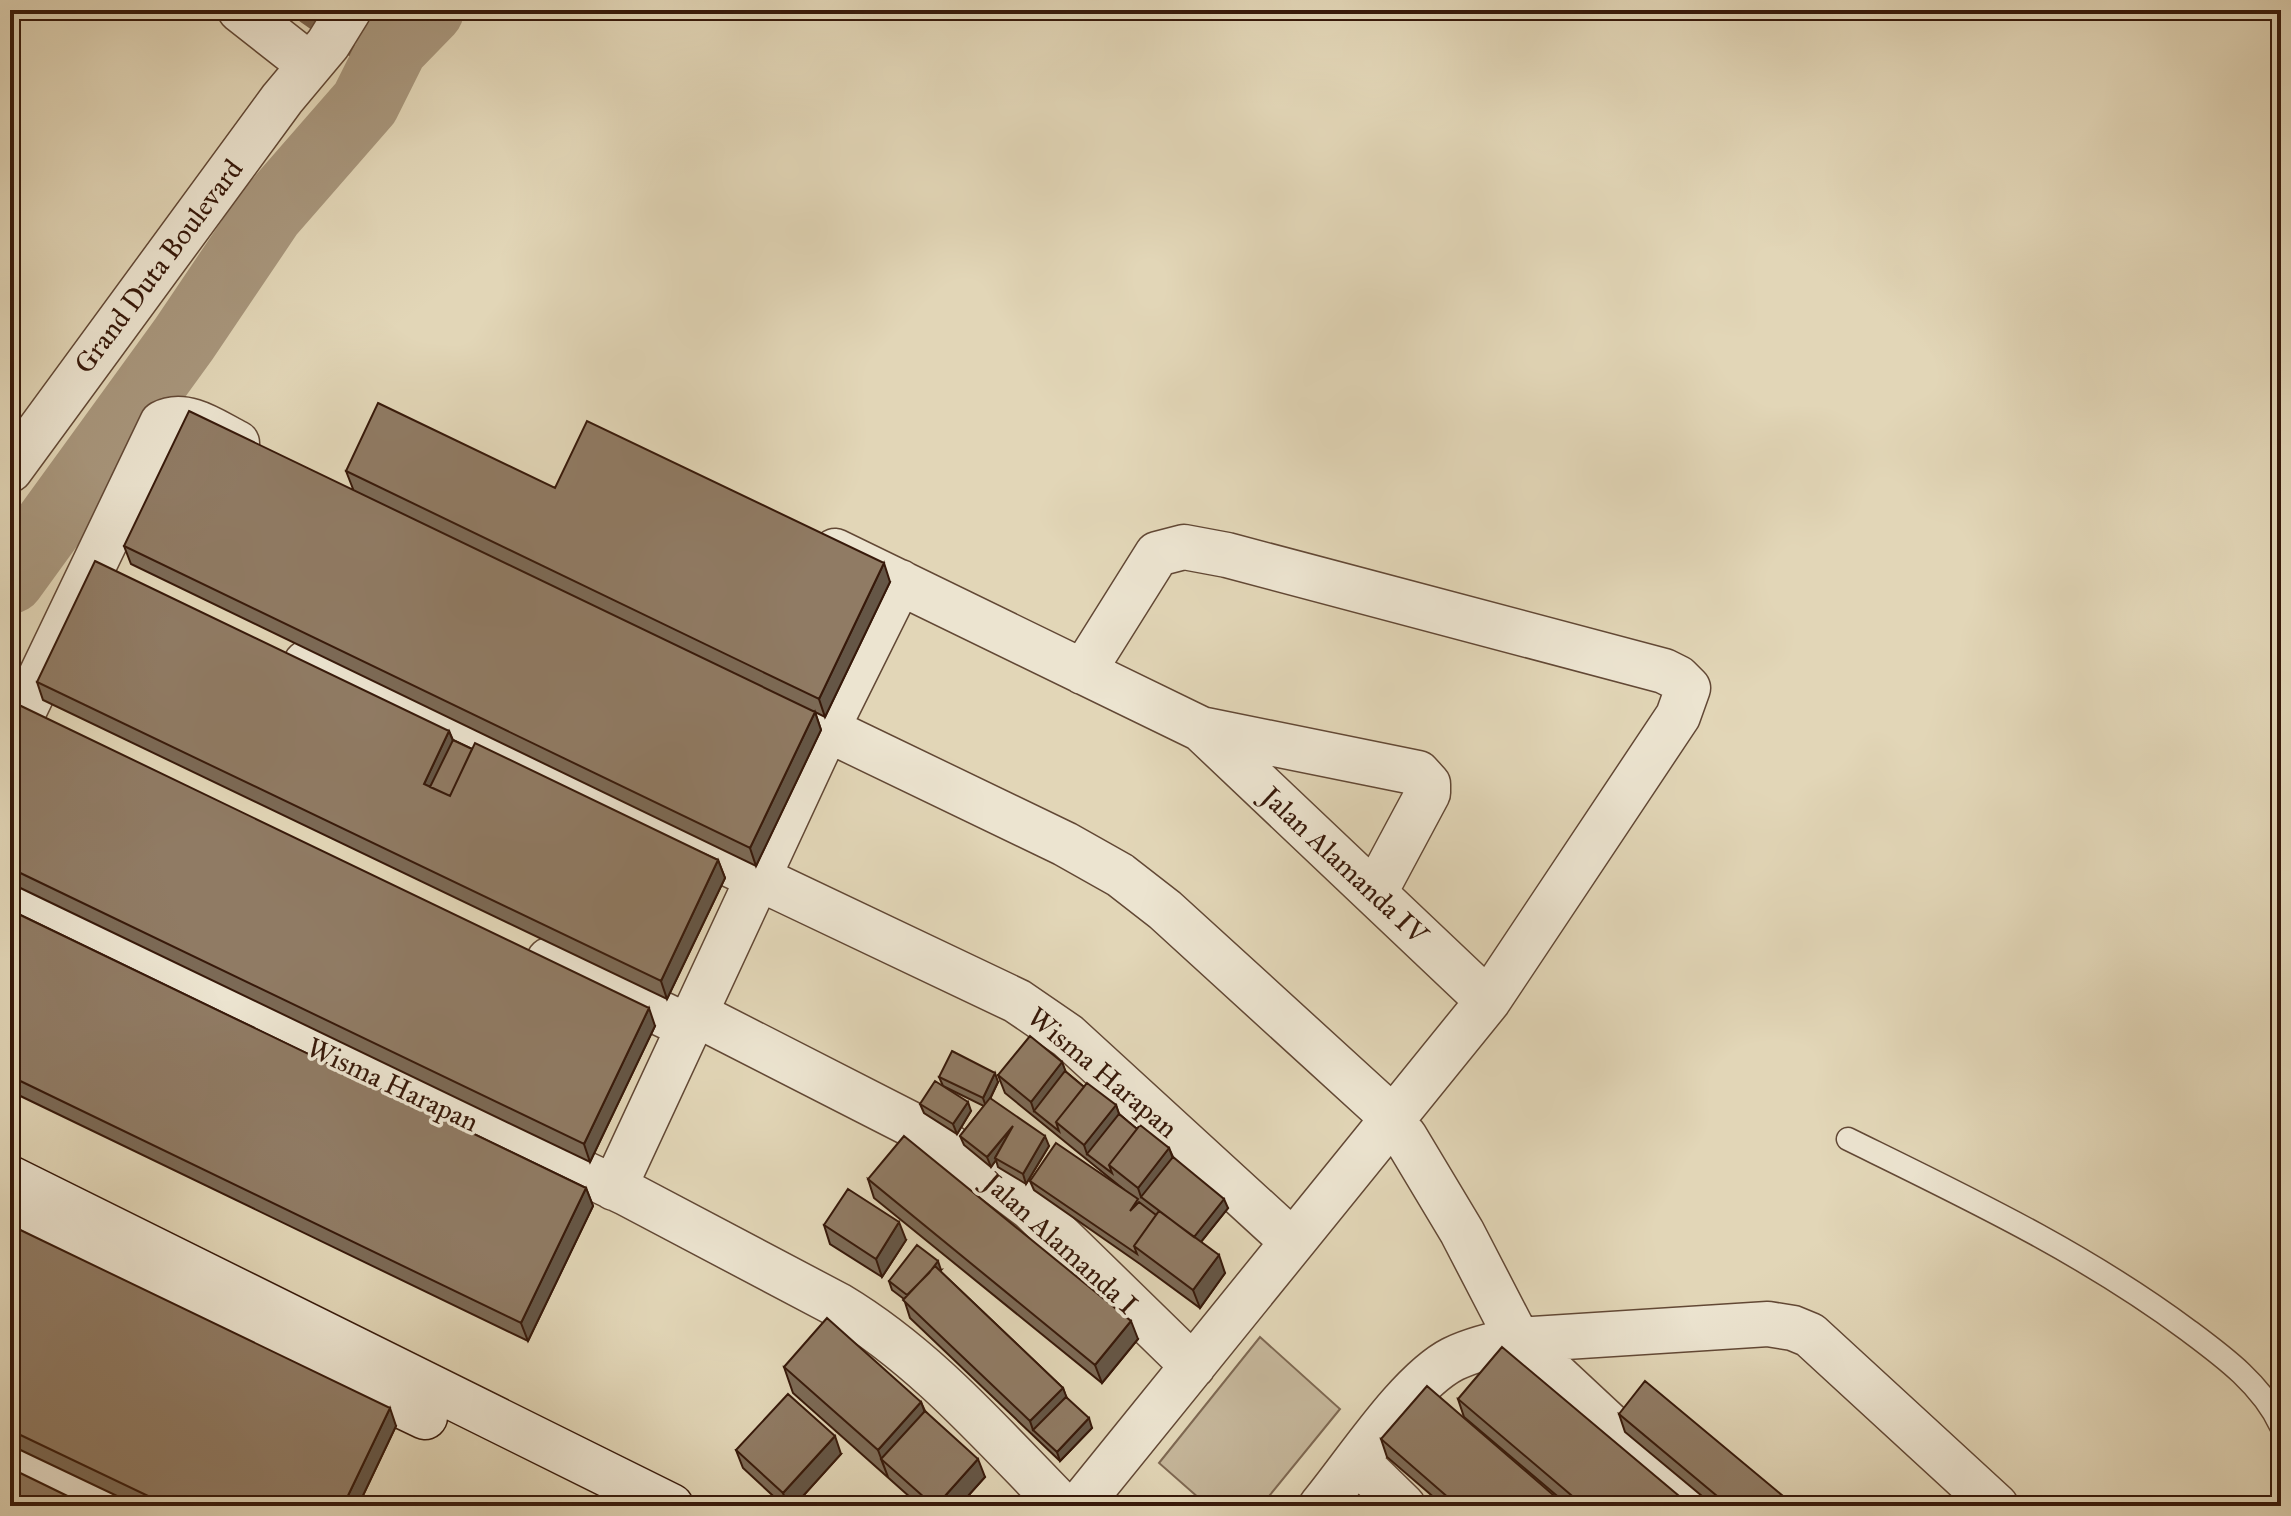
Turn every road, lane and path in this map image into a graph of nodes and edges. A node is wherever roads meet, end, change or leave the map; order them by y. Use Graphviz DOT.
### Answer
graph roads {
  1 [pos="240,10"];
  2 [pos="334,33"];
  3 [pos="275,461"];
  4 [pos="10,470"];
  5 [pos="801,534"];
  6 [pos="93,562"];
  7 [pos="135,582"];
  8 [pos="910,587"];
  9 [pos="277,649"];
  10 [pos="1083,672"];
  11 [pos="729,678"];
  12 [pos="29,726"];
  13 [pos="1201,729"];
  14 [pos="838,732"];
  15 [pos="766,880"];
  16 [pos="1375,892"];
  17 [pos="10,904"];
  18 [pos="514,944"];
  19 [pos="1488,1001"];
  20 [pos="698,1024"];
  21 [pos="1399,1128"];
  22 [pos="1848,1139"];
  23 [pos="10,1178"];
  24 [pos="620,1191"];
  25 [pos="10,1219"];
  26 [pos="1293,1242"];
  27 [pos="1518,1340"];
  28 [pos="1193,1366"];
  29 [pos="2281,1426"];
  30 [pos="10,1462"];
  31 [pos="1358,1462"];
  32 [pos="98,1506"];
  33 [pos="607,1506"];
  34 [pos="671,1506"];
  35 [pos="1062,1506"];
  36 [pos="1079,1506"];
  37 [pos="1321,1506"];
  38 [pos="1403,1506"];
  39 [pos="1696,1506"];
  40 [pos="1996,1506"];
  1 -- 2 [label="street, Grand Duta Boulevard"];
  2 -- 4 [label="street, Grand Duta Boulevard"];
  3 -- 6 [label="street"];
  5 -- 8 [label="street"];
  6 -- 7 [label="street"];
  6 -- 12 [label="street"];
  8 -- 10 [label="street"];
  8 -- 14 [label="street"];
  9 -- 15 [label="street, Wisma Harapan"];
  10 -- 13 [label="street"];
  10 -- 19 [label="street"];
  11 -- 14 [label="street"];
  13 -- 16 [label="street, Jalan Alamanda IV"];
  13 -- 16 [label="street"];
  14 -- 15 [label="street"];
  14 -- 21 [label="street"];
  15 -- 20 [label="street"];
  15 -- 26 [label="street, Wisma Harapan"];
  16 -- 19 [label="street, Jalan Alamanda IV"];
  17 -- 24 [label="street, Wisma Harapan"];
  18 -- 20 [label="street"];
  19 -- 21 [label="street"];
  20 -- 24 [label="street"];
  20 -- 28 [label="street, Jalan Alamanda I"];
  21 -- 26 [label="street"];
  21 -- 27 [label="street"];
  22 -- 29 [label="lane"];
  23 -- 34 [label="street"];
  24 -- 35 [label="street, Wisma Harapan"];
  25 -- 33 [label="street"];
  26 -- 28 [label="street"];
  27 -- 31 [label="street"];
  27 -- 39 [label="street"];
  27 -- 40 [label="street"];
  28 -- 36 [label="street"];
  30 -- 32 [label="street"];
  31 -- 37 [label="street"];
  31 -- 38 [label="street"];
}
